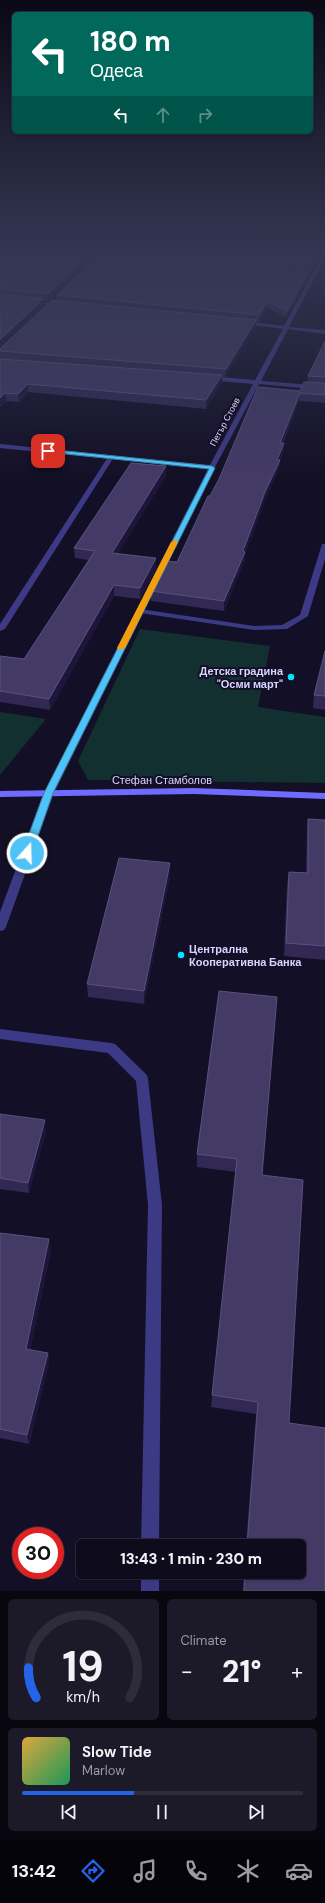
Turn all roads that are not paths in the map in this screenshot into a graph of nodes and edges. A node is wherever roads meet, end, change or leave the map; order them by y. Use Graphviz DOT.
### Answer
graph roads {
  1 [pos="286,330"];
  2 [pos="308,330"];
  3 [pos="325,332"];
  4 [pos="204,378"];
  5 [pos="259,382"];
  6 [pos="325,388"];
  7 [pos="0,446"];
  8 [pos="111,457"];
  9 [pos="212,468"];
  10 [pos="325,546"];
  11 [pos="140,611"];
  12 [pos="1,629"];
  13 [pos="48,793"];
  14 [pos="0,794"];
  15 [pos="325,796"];
  16 [pos="0,927"];
  17 [pos="0,1034"];
  18 [pos="150,1539"];
  19 [pos="150,1579"];
  20 [pos="150,1591"];
  1 -- 5 [label="street, Петър Стоев"];
  2 -- 3 [label="street"];
  4 -- 5 [label="street"];
  5 -- 6 [label="street"];
  5 -- 9 [label="street, Петър Стоев"];
  7 -- 8 [label="street"];
  8 -- 9 [label="street"];
  8 -- 12 [label="street"];
  9 -- 11 [label="street, Петър Стоев"];
  10 -- 11 [label="street"];
  11 -- 13 [label="street, Петър Стоев"];
  13 -- 14 [label="street, Стефан Стамболов"];
  13 -- 15 [label="street, Стефан Стамболов"];
  13 -- 16 [label="street, Петър Стоев"];
  17 -- 18 [label="street"];
  19 -- 20 [label="street"];
}
